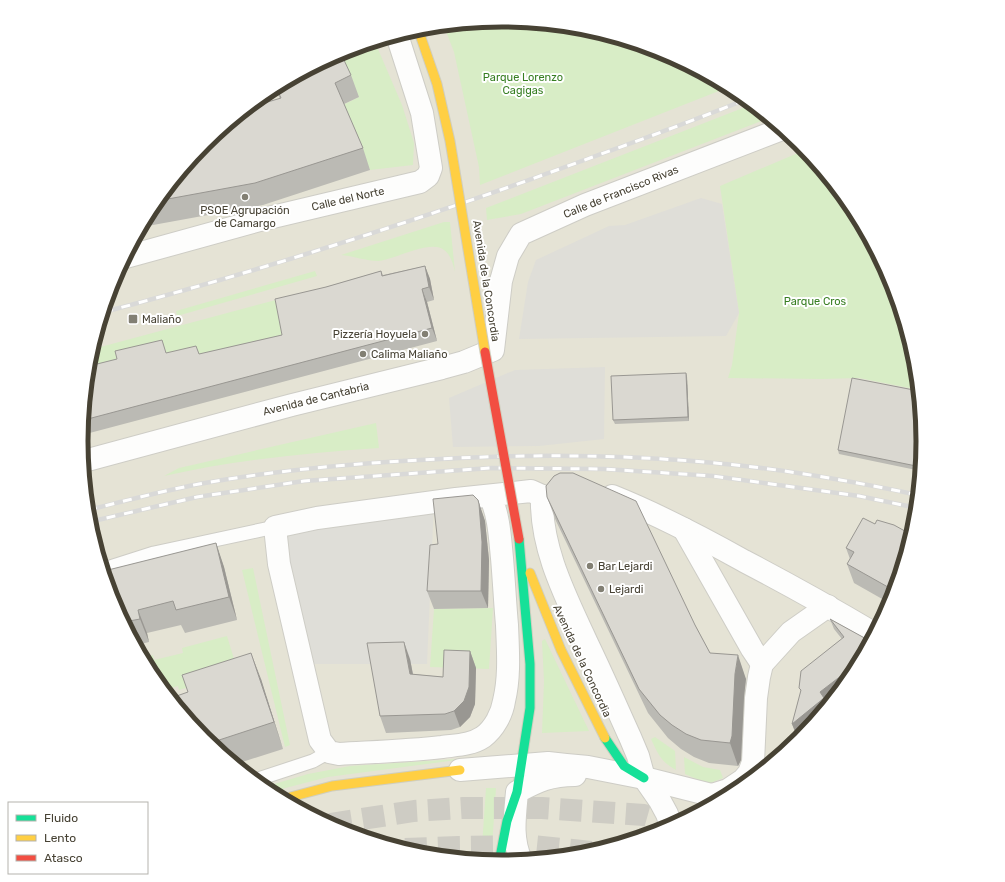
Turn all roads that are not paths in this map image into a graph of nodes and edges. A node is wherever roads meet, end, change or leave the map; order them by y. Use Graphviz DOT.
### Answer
graph roads {
  1 [pos="420,35"];
  2 [pos="399,40"];
  3 [pos="776,131"];
  4 [pos="133,255"];
  5 [pos="498,294"];
  6 [pos="89,460"];
  7 [pos="596,490"];
  8 [pos="490,496"];
  9 [pos="275,527"];
  10 [pos="684,529"];
  11 [pos="519,539"];
  12 [pos="108,568"];
  13 [pos="828,606"];
  14 [pos="870,631"];
  15 [pos="762,664"];
  16 [pos="329,752"];
  17 [pos="522,764"];
  18 [pos="460,770"];
  19 [pos="748,774"];
  20 [pos="623,775"];
  21 [pos="262,778"];
  22 [pos="644,778"];
  23 [pos="516,792"];
  24 [pos="716,796"];
  25 [pos="290,797"];
  26 [pos="669,820"];
  27 [pos="519,854"];
  28 [pos="500,855"];
  1 -- 11 [label="main road, Avenida de la Concordia, bridge"];
  2 -- 4 [label="street, Calle del Norte"];
  3 -- 5 [label="street, Calle de Francisco Rivas"];
  5 -- 6 [label="street, Avenida de Cantabria"];
  7 -- 10 [label="street"];
  8 -- 9 [label="street"];
  8 -- 16 [label="street"];
  8 -- 22 [label="street"];
  9 -- 12 [label="lane"];
  9 -- 16 [label="street"];
  10 -- 13 [label="street"];
  10 -- 15 [label="street"];
  11 -- 17 [label="main road, Avenida de la Concordia"];
  11 -- 22 [label="main road, Avenida de la Concordia"];
  13 -- 14 [label="street"];
  13 -- 15 [label="street"];
  15 -- 19 [label="street"];
  16 -- 21 [label="lane"];
  17 -- 18 [label="street"];
  17 -- 20 [label="street"];
  17 -- 23 [label="main road, Avenida de la Concordia"];
  18 -- 25 [label="main road"];
  20 -- 22 [label="street"];
  20 -- 23 [label="street"];
  22 -- 24 [label="street"];
  22 -- 26 [label="street"];
  23 -- 27 [label="street"];
  23 -- 28 [label="main road, Avenida de la Concordia"];
}
